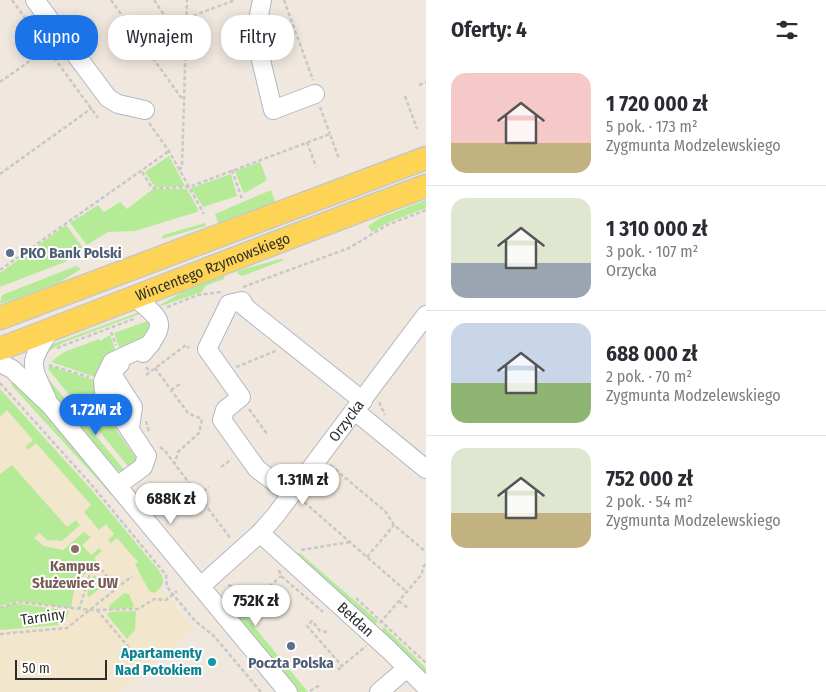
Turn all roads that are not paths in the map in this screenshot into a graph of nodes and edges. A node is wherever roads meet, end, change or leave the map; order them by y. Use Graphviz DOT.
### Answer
graph roads {
  1 [pos="35,0"];
  2 [pos="262,0"];
  3 [pos="315,94"];
  4 [pos="145,110"];
  5 [pos="426,158"];
  6 [pos="426,186"];
  7 [pos="137,308"];
  8 [pos="426,315"];
  9 [pos="0,318"];
  10 [pos="50,330"];
  11 [pos="0,349"];
  12 [pos="0,363"];
  13 [pos="51,406"];
  14 [pos="359,406"];
  15 [pos="426,469"];
  16 [pos="117,486"];
  17 [pos="296,497"];
  18 [pos="260,533"];
  19 [pos="201,586"];
  20 [pos="407,668"];
  21 [pos="426,687"];
  22 [pos="381,691"];
  23 [pos="288,692"];
  1 -- 4 [label="street"];
  2 -- 3 [label="street"];
  5 -- 9 [label="main road, Wincentego Rzymowskiego"];
  6 -- 7 [label="main road, Wincentego Rzymowskiego"];
  7 -- 10 [label="main road, Wincentego Rzymowskiego"];
  7 -- 16 [label="street"];
  8 -- 14 [label="street, Orzycka"];
  10 -- 11 [label="main road, Wincentego Rzymowskiego"];
  10 -- 13 [label="street"];
  12 -- 13 [label="street"];
  13 -- 16 [label="street"];
  14 -- 15 [label="street"];
  14 -- 17 [label="street, Orzycka"];
  14 -- 17 [label="street"];
  16 -- 19 [label="street"];
  17 -- 18 [label="street, Orzycka"];
  18 -- 19 [label="street, Orzycka"];
  18 -- 20 [label="street, Bełdan"];
  19 -- 23 [label="street"];
  20 -- 21 [label="street, Bełdan"];
  20 -- 22 [label="street"];
}
